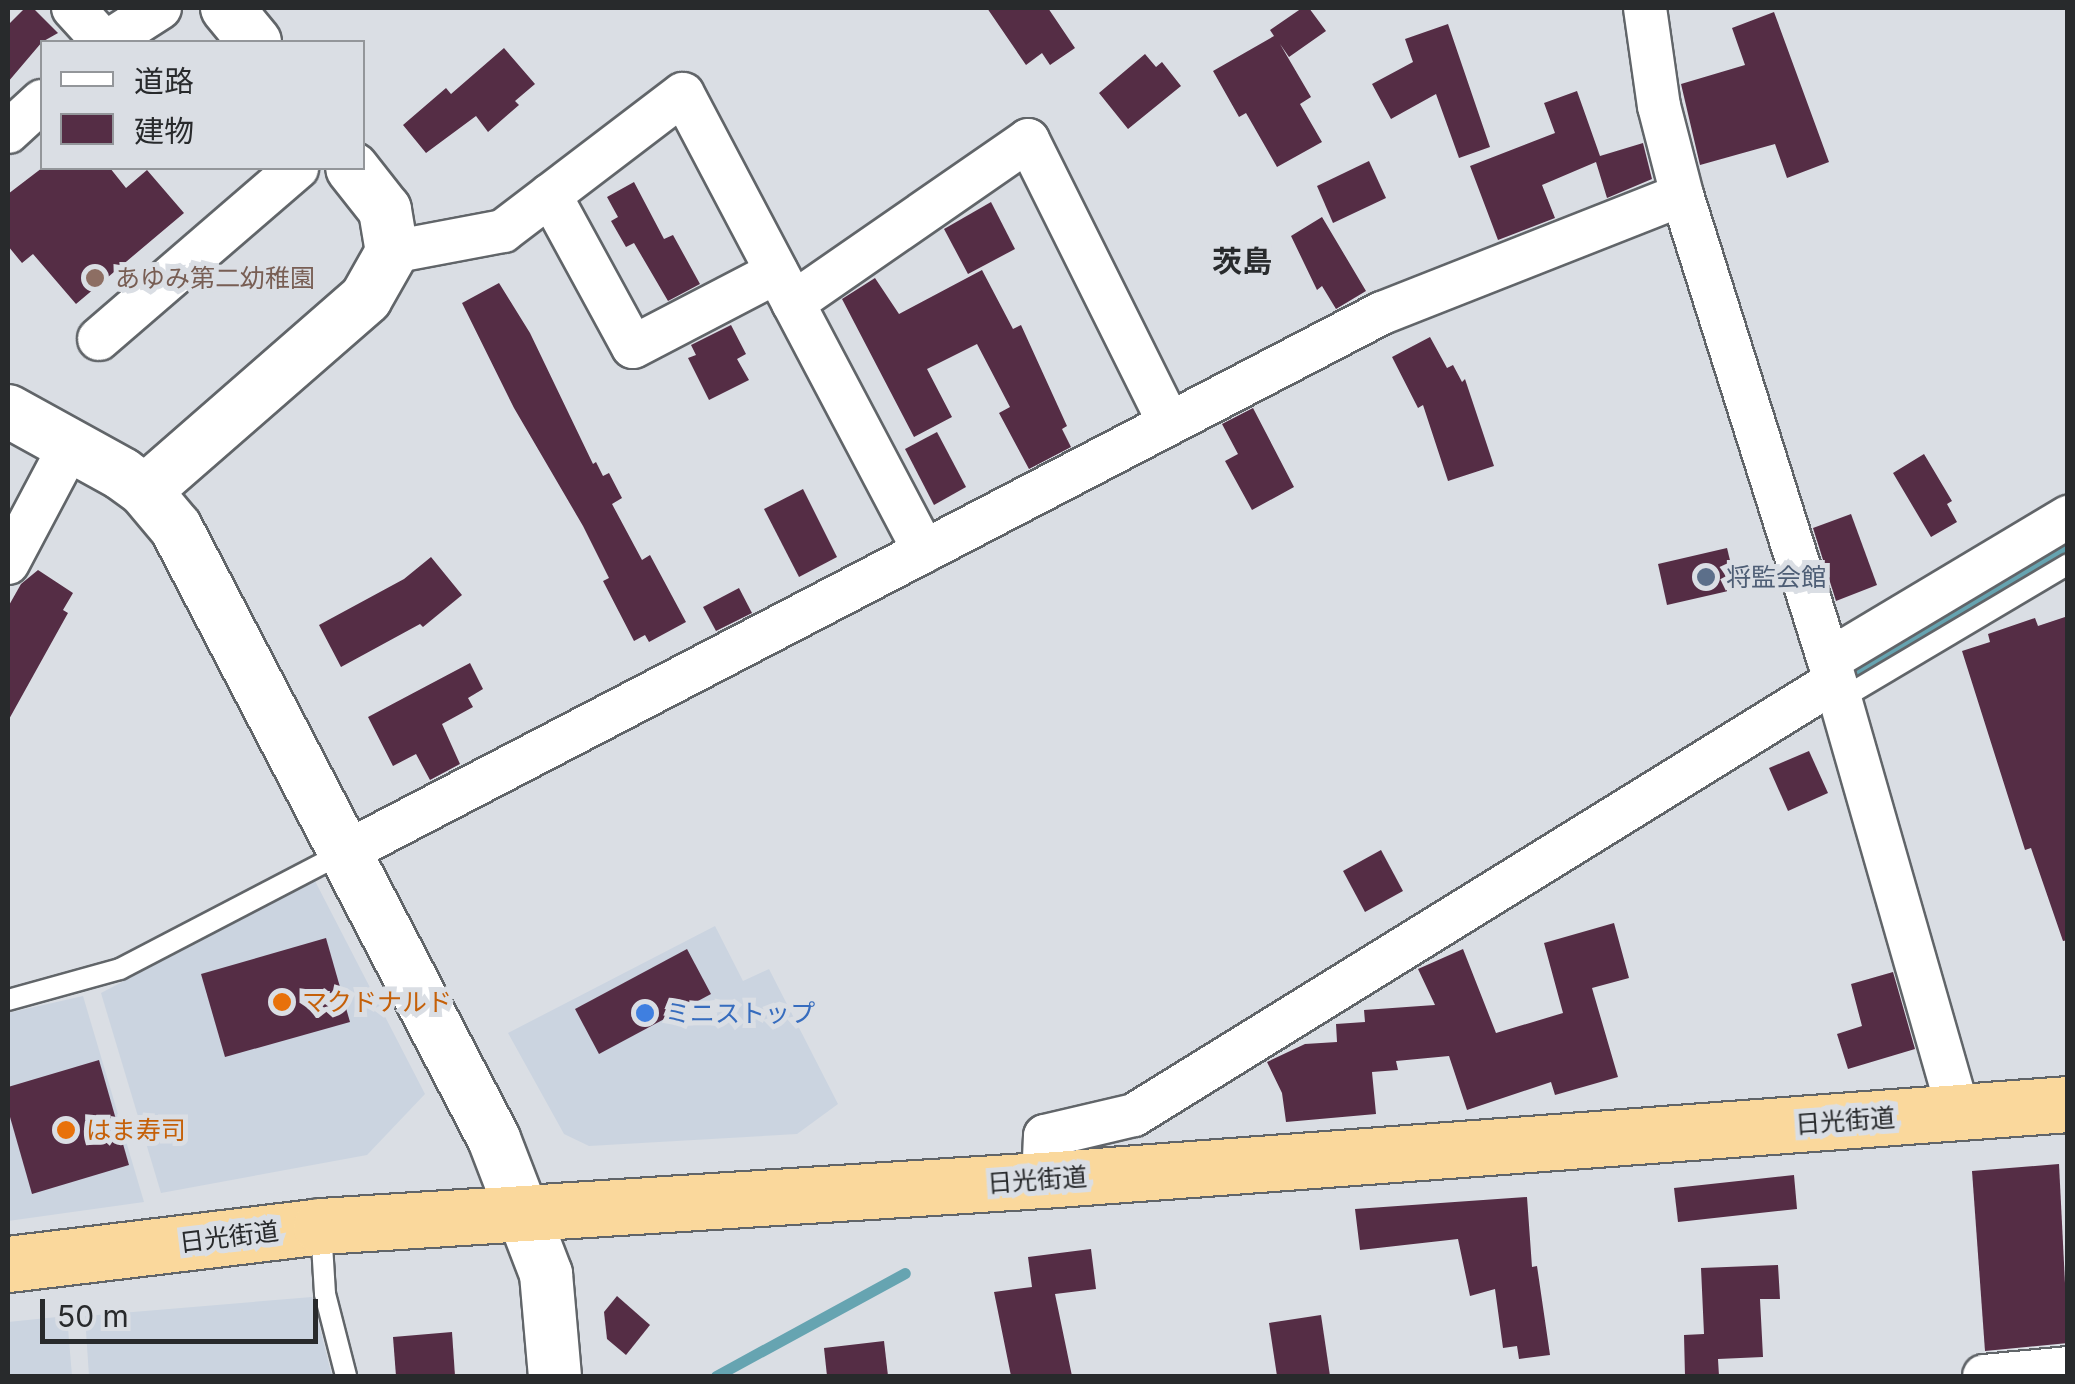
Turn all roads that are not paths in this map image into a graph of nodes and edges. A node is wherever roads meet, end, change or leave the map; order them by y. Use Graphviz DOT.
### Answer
graph roads {
  1 [pos="73,8"];
  2 [pos="160,8"];
  3 [pos="228,8"];
  4 [pos="1645,8"];
  5 [pos="104,40"];
  6 [pos="109,40"];
  7 [pos="253,40"];
  8 [pos="40,103"];
  9 [pos="8,132"];
  10 [pos="294,170"];
  11 [pos="354,170"];
  12 [pos="550,196"];
  13 [pos="1682,196"];
  14 [pos="392,252"];
  15 [pos="785,288"];
  16 [pos="99,339"];
  17 [pos="8,411"];
  18 [pos="1169,423"];
  19 [pos="71,444"];
  20 [pos="144,490"];
  21 [pos="2068,516"];
  22 [pos="924,551"];
  23 [pos="8,562"];
  24 [pos="2068,564"];
  25 [pos="1835,680"];
  26 [pos="348,851"];
  27 [pos="8,1000"];
  28 [pos="2068,1104"];
  29 [pos="1959,1112"];
  30 [pos="1043,1180"];
  31 [pos="524,1212"];
  32 [pos="320,1226"];
  33 [pos="8,1264"];
  34 [pos="2057,1371"];
  35 [pos="346,1376"];
  36 [pos="555,1376"];
  37 [pos="1984,1376"];
  1 -- 5 [label="street"];
  2 -- 6 [label="street"];
  3 -- 7 [label="street"];
  4 -- 13 [label="street"];
  8 -- 9 [label="street"];
  10 -- 16 [label="street"];
  11 -- 14 [label="street"];
  12 -- 14 [label="street"];
  12 -- 15 [label="street"];
  12 -- 15 [label="street"];
  13 -- 18 [label="street"];
  13 -- 25 [label="street"];
  14 -- 20 [label="street"];
  15 -- 18 [label="street"];
  15 -- 22 [label="street"];
  17 -- 19 [label="street"];
  18 -- 22 [label="street"];
  19 -- 20 [label="street"];
  19 -- 23 [label="street"];
  20 -- 26 [label="street"];
  21 -- 25 [label="street"];
  22 -- 26 [label="street"];
  24 -- 25 [label="lane"];
  25 -- 29 [label="street"];
  25 -- 30 [label="street"];
  26 -- 27 [label="lane"];
  26 -- 31 [label="street"];
  28 -- 29 [label="highway, 日光街道"];
  29 -- 30 [label="highway, 日光街道"];
  30 -- 31 [label="highway, 日光街道"];
  31 -- 32 [label="highway, 日光街道"];
  31 -- 36 [label="street"];
  32 -- 33 [label="highway, 日光街道"];
  32 -- 35 [label="lane"];
  34 -- 37 [label="street"];
}
